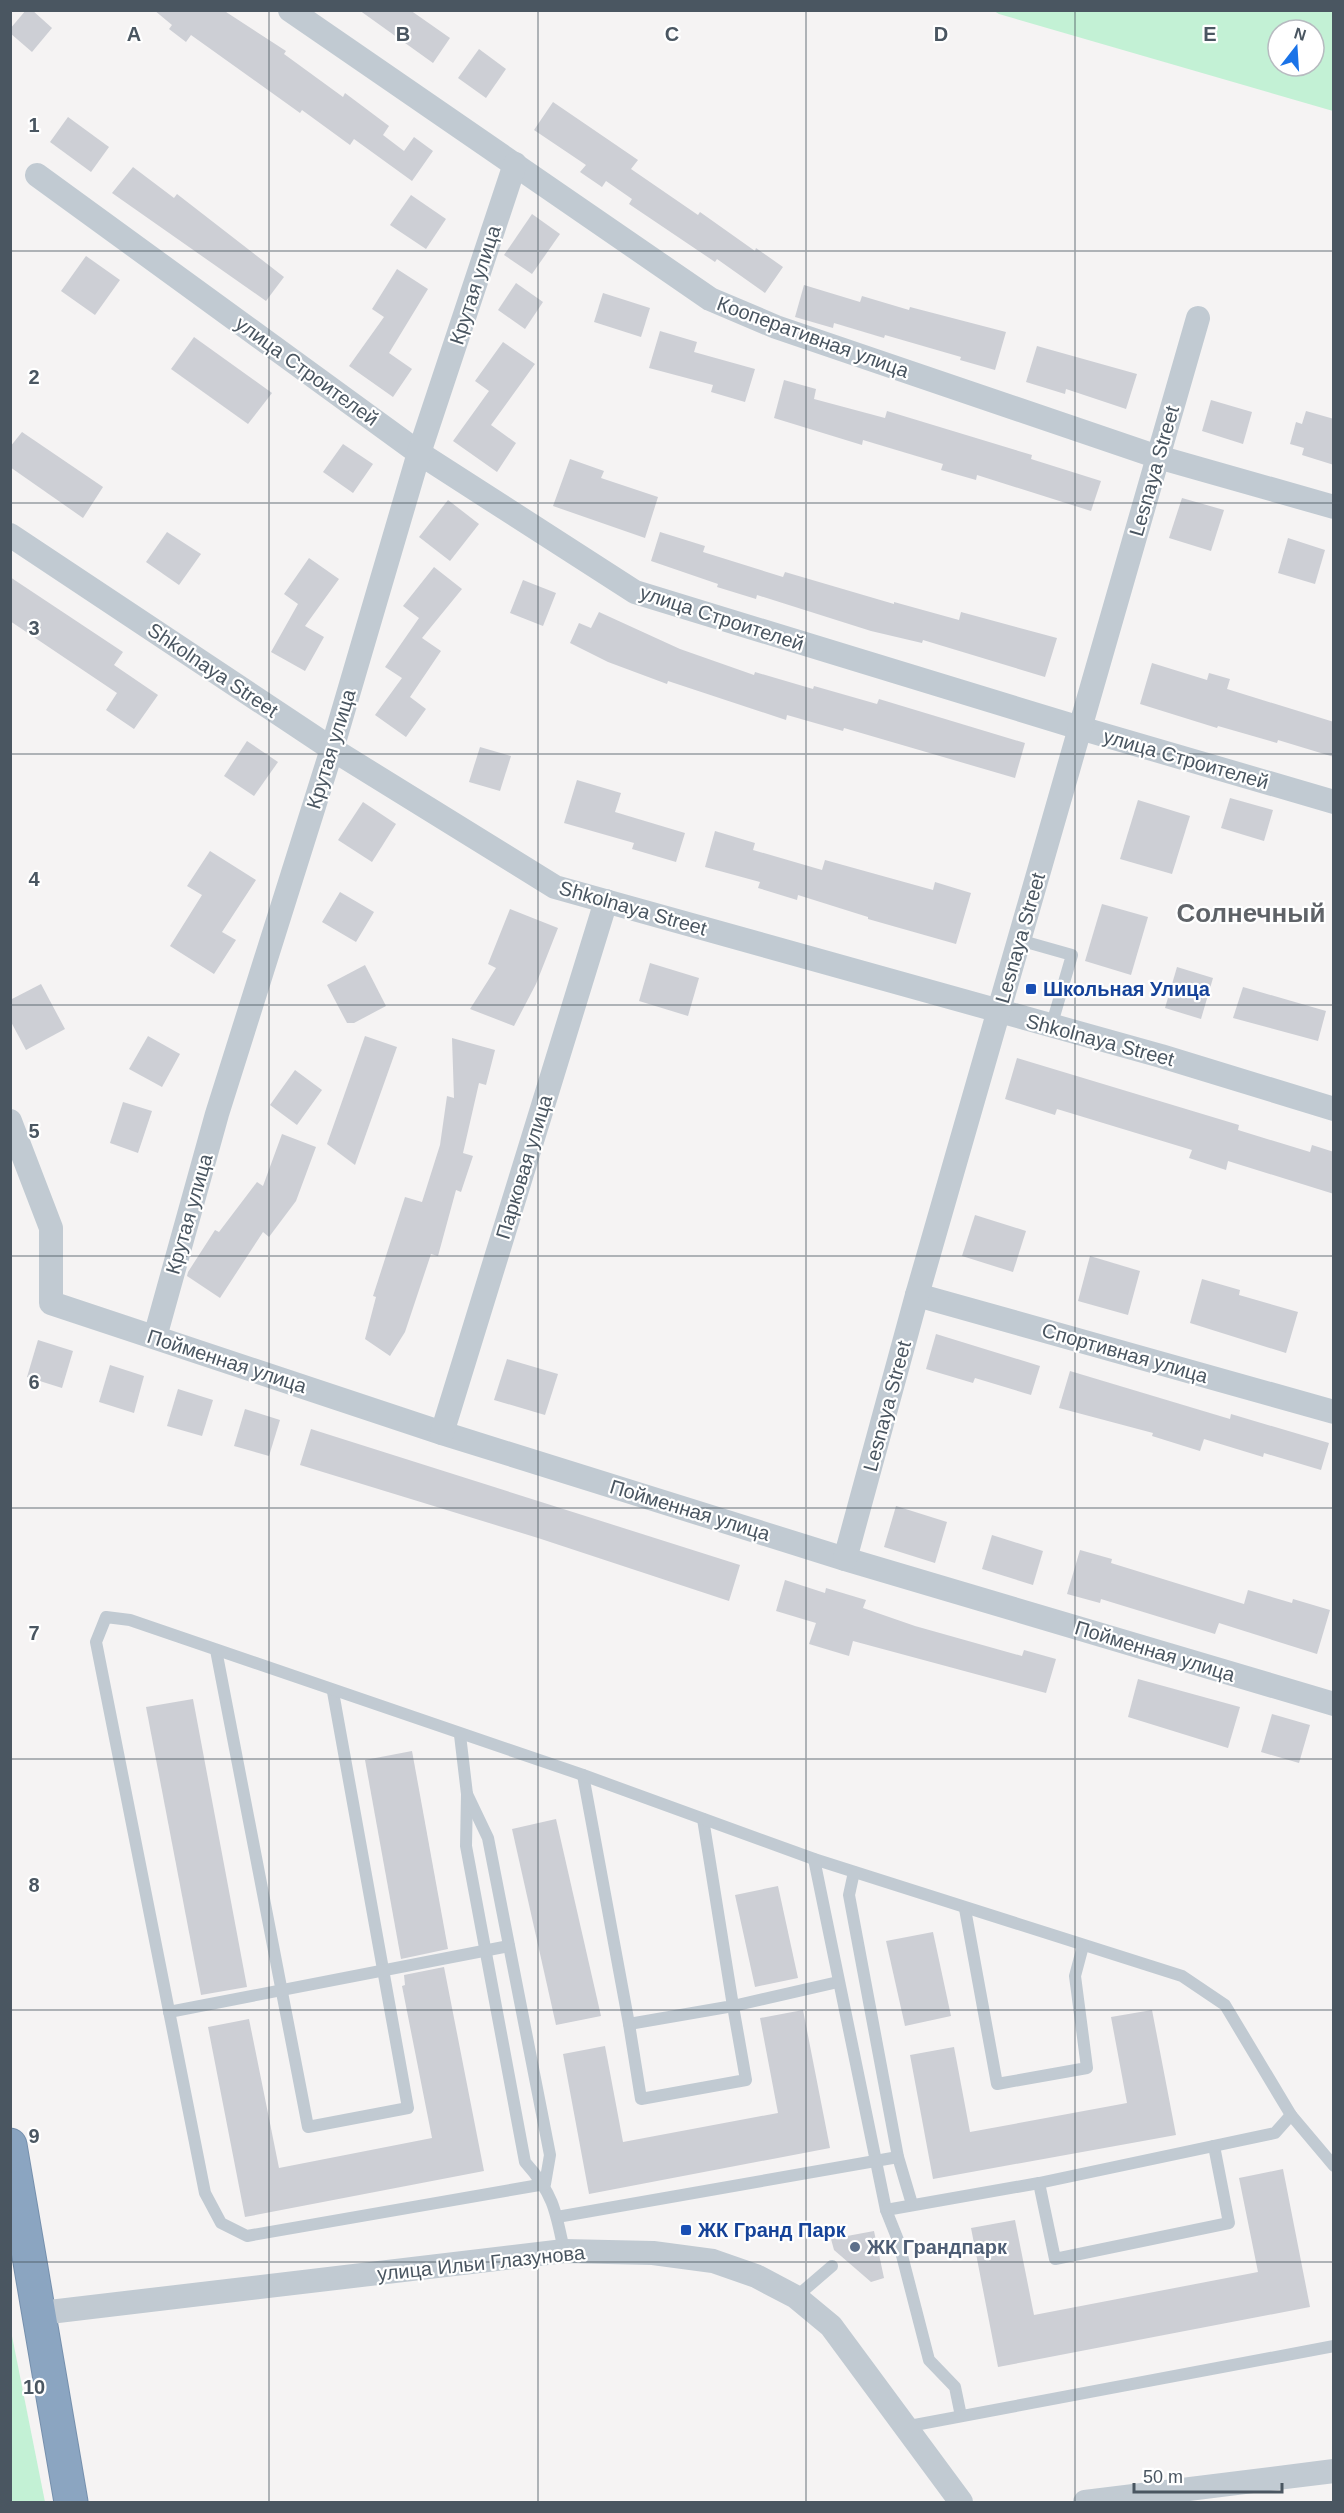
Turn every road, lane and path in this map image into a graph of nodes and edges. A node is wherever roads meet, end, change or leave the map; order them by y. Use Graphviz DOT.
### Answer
graph roads {
  1 [pos="290,10"];
  2 [pos="515,164"];
  3 [pos="37,175"];
  4 [pos="1198,318"];
  5 [pos="419,453"];
  6 [pos="1158,456"];
  7 [pos="1334,507"];
  8 [pos="10,535"];
  9 [pos="1080,728"];
  10 [pos="332,749"];
  11 [pos="1334,802"];
  12 [pos="606,902"];
  13 [pos="1019,940"];
  14 [pos="998,1012"];
  15 [pos="1051,1027"];
  16 [pos="1334,1109"];
  17 [pos="10,1121"];
  18 [pos="917,1294"];
  19 [pos="154,1337"];
  20 [pos="1334,1412"];
  21 [pos="442,1433"];
  22 [pos="845,1559"];
  23 [pos="216,1650"];
  24 [pos="333,1692"];
  25 [pos="1334,1704"];
  26 [pos="460,1735"];
  27 [pos="583,1775"];
  28 [pos="467,1794"];
  29 [pos="703,1819"];
  30 [pos="814,1859"];
  31 [pos="854,1872"];
  32 [pos="965,1909"];
  33 [pos="509,1946"];
  34 [pos="1083,1946"];
  35 [pos="486,1949"];
  36 [pos="381,1970"];
  37 [pos="838,1982"];
  38 [pos="281,1989"];
  39 [pos="733,2006"];
  40 [pos="169,2012"];
  41 [pos="630,2024"];
  42 [pos="1291,2115"];
  43 [pos="10,2145"];
  44 [pos="1214,2146"];
  45 [pos="898,2157"];
  46 [pos="875,2161"];
  47 [pos="1334,2166"];
  48 [pos="1039,2183"];
  49 [pos="545,2184"];
  50 [pos="912,2204"];
  51 [pos="886,2210"];
  52 [pos="557,2217"];
  53 [pos="564,2251"];
  54 [pos="832,2266"];
  55 [pos="796,2297"];
  56 [pos="40,2313"];
  57 [pos="1334,2346"];
  58 [pos="961,2416"];
  59 [pos="903,2427"];
  60 [pos="1334,2471"];
  61 [pos="71,2502"];
  62 [pos="961,2502"];
  63 [pos="1085,2502"];
  1 -- 2 [label="street, Кооперативная улица"];
  2 -- 5 [label="street, Крутая улица"];
  2 -- 6 [label="street, Кооперативная улица"];
  3 -- 5 [label="street, улица Строителей"];
  4 -- 6 [label="street, Lesnaya Street"];
  5 -- 9 [label="street, улица Строителей"];
  5 -- 10 [label="street, Крутая улица"];
  6 -- 7 [label="street, Кооперативная улица"];
  6 -- 9 [label="street, Lesnaya Street"];
  8 -- 10 [label="street, Shkolnaya Street"];
  9 -- 11 [label="street, улица Строителей"];
  9 -- 13 [label="street, Lesnaya Street"];
  10 -- 12 [label="street, Shkolnaya Street"];
  10 -- 19 [label="street, Крутая улица"];
  12 -- 14 [label="street, Shkolnaya Street"];
  12 -- 21 [label="street, Парковая улица"];
  13 -- 14 [label="street, Lesnaya Street"];
  13 -- 15 [label="lane"];
  14 -- 15 [label="street, Shkolnaya Street"];
  14 -- 18 [label="street, Lesnaya Street"];
  15 -- 16 [label="street, Shkolnaya Street"];
  17 -- 19 [label="street, Пойменная улица"];
  18 -- 20 [label="street, Спортивная улица"];
  18 -- 22 [label="street, Lesnaya Street"];
  19 -- 21 [label="street, Пойменная улица"];
  21 -- 22 [label="street, Пойменная улица"];
  22 -- 25 [label="street, Пойменная улица"];
  23 -- 24 [label="lane"];
  23 -- 38 [label="lane"];
  23 -- 40 [label="lane"];
  24 -- 26 [label="lane"];
  24 -- 36 [label="lane"];
  26 -- 27 [label="lane"];
  26 -- 28 [label="lane"];
  27 -- 29 [label="lane"];
  27 -- 41 [label="lane"];
  28 -- 33 [label="lane"];
  28 -- 35 [label="lane"];
  29 -- 30 [label="lane"];
  29 -- 39 [label="lane"];
  30 -- 31 [label="lane"];
  30 -- 37 [label="lane"];
  31 -- 32 [label="lane"];
  31 -- 45 [label="lane"];
  32 -- 34 [label="lane"];
  32 -- 34 [label="lane"];
  33 -- 35 [label="lane"];
  33 -- 49 [label="lane"];
  34 -- 42 [label="lane"];
  35 -- 36 [label="lane"];
  35 -- 49 [label="lane"];
  36 -- 38 [label="lane"];
  36 -- 38 [label="lane"];
  37 -- 39 [label="lane"];
  37 -- 46 [label="lane"];
  38 -- 40 [label="lane"];
  39 -- 41 [label="lane"];
  39 -- 41 [label="lane"];
  40 -- 49 [label="lane"];
  42 -- 44 [label="lane"];
  42 -- 47 [label="lane"];
  43 -- 56 [label="highway"];
  44 -- 48 [label="lane"];
  44 -- 48 [label="lane"];
  45 -- 46 [label="lane"];
  45 -- 50 [label="lane"];
  46 -- 51 [label="lane"];
  46 -- 52 [label="lane"];
  48 -- 50 [label="lane"];
  49 -- 52 [label="lane"];
  50 -- 51 [label="lane"];
  51 -- 58 [label="lane"];
  52 -- 53 [label="lane"];
  53 -- 55 [label="street, улица Ильи Глазунова"];
  53 -- 56 [label="street, улица Ильи Глазунова"];
  54 -- 55 [label="lane"];
  55 -- 59 [label="street, улица Ильи Глазунова"];
  56 -- 61 [label="highway"];
  57 -- 58 [label="lane"];
  58 -- 59 [label="lane"];
  59 -- 62 [label="street, улица Ильи Глазунова"];
  60 -- 63 [label="street"];
}
